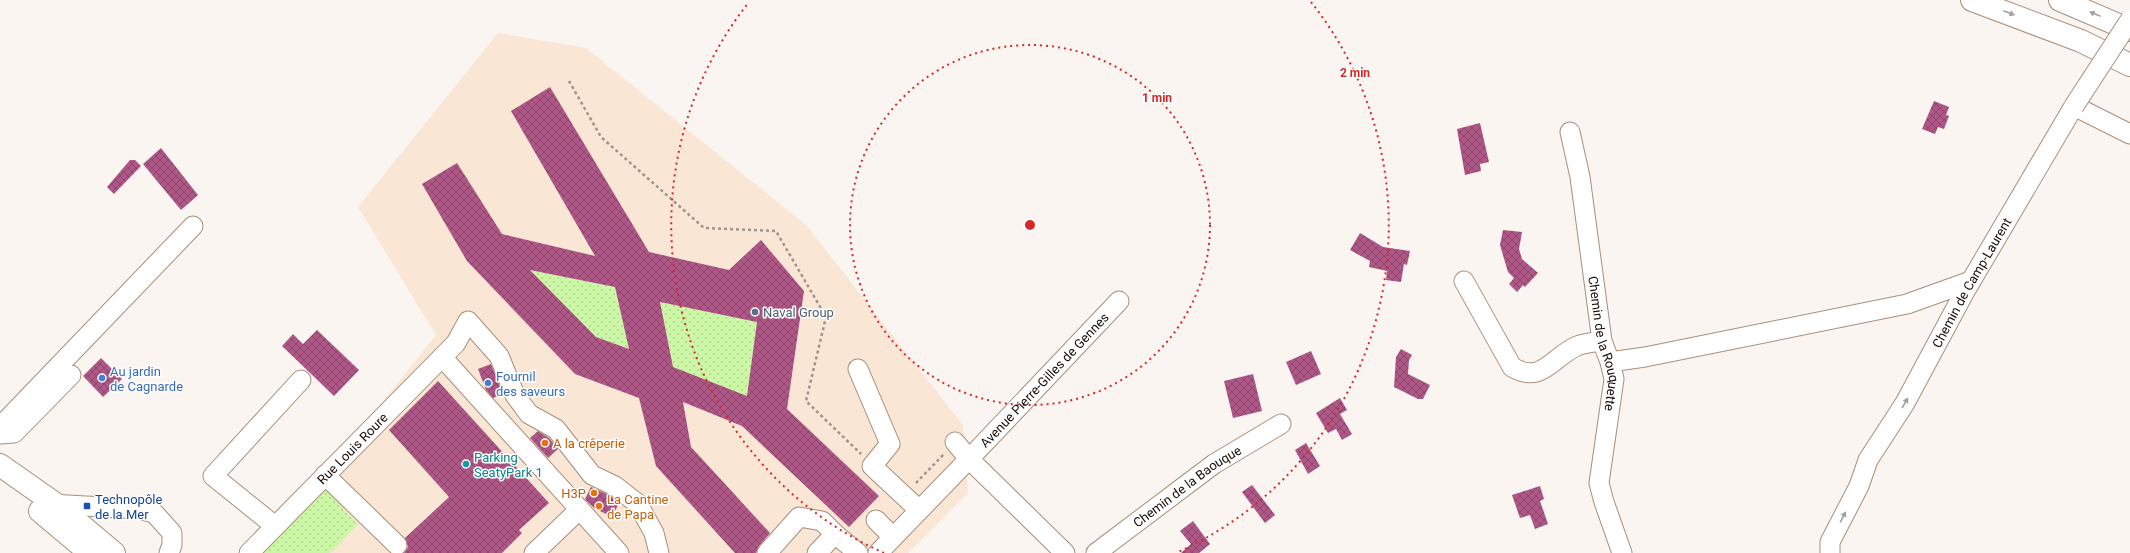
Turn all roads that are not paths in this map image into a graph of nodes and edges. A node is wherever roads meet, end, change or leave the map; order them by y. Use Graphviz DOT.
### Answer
graph roads {
  1 [pos="1972,0"];
  2 [pos="2060,0"];
  3 [pos="2130,20"];
  4 [pos="2130,30"];
  5 [pos="2130,65"];
  6 [pos="2074,106"];
  7 [pos="1570,132"];
  8 [pos="2130,134"];
  9 [pos="193,226"];
  10 [pos="1464,281"];
  11 [pos="1971,281"];
  12 [pos="1119,301"];
  13 [pos="1602,341"];
  14 [pos="442,357"];
  15 [pos="1610,362"];
  16 [pos="858,369"];
  17 [pos="71,375"];
  18 [pos="301,380"];
  19 [pos="1281,424"];
  20 [pos="0,426"];
  21 [pos="0,434"];
  22 [pos="955,442"];
  23 [pos="969,459"];
  24 [pos="0,465"];
  25 [pos="0,474"];
  26 [pos="325,475"];
  27 [pos="0,484"];
  28 [pos="49,504"];
  29 [pos="580,509"];
  30 [pos="919,510"];
  31 [pos="876,520"];
  32 [pos="275,526"];
  33 [pos="835,534"];
  34 [pos="893,536"];
  35 [pos="397,545"];
  36 [pos="90,553"];
  37 [pos="100,553"];
  38 [pos="114,553"];
  39 [pos="169,553"];
  40 [pos="249,553"];
  41 [pos="534,553"];
  42 [pos="619,553"];
  43 [pos="659,553"];
  44 [pos="767,553"];
  45 [pos="817,553"];
  46 [pos="858,553"];
  47 [pos="878,553"];
  48 [pos="1065,553"];
  49 [pos="1096,553"];
  50 [pos="1622,553"];
  51 [pos="1830,553"];
  1 -- 5 [label="main road, one-way"];
  4 -- 2 [label="main road, one-way"];
  3 -- 6 [label="street, Chemin de Camp-Laurent, bridge"];
  6 -- 8 [label="street"];
  6 -- 11 [label="street, Chemin de Camp-Laurent"];
  7 -- 13 [label="street, Chemin de la Rouquette"];
  9 -- 20 [label="street"];
  10 -- 13 [label="street"];
  11 -- 15 [label="street"];
  51 -- 11 [label="street, Chemin de Camp-Laurent, one-way"];
  12 -- 23 [label="street, Avenue Pierre-Gilles de Gennes"];
  13 -- 15 [label="street, Chemin de la Rouquette"];
  14 -- 26 [label="street, Rue Louis Roure"];
  14 -- 29 [label="street"];
  14 -- 43 [label="street, Rue Louis Roure"];
  15 -- 50 [label="street, Chemin de la Rouquette"];
  16 -- 30 [label="street"];
  17 -- 21 [label="street"];
  18 -- 32 [label="street"];
  19 -- 49 [label="street, Chemin de la Baouque"];
  22 -- 23 [label="street, Avenue Pierre-Gilles de Gennes"];
  23 -- 30 [label="street, Avenue Pierre-Gilles de Gennes"];
  23 -- 48 [label="street"];
  24 -- 28 [label="main road"];
  25 -- 28 [label="street"];
  26 -- 32 [label="street, Rue Louis Roure"];
  26 -- 35 [label="street"];
  27 -- 36 [label="main road"];
  28 -- 37 [label="street"];
  28 -- 38 [label="main road"];
  28 -- 39 [label="street"];
  29 -- 41 [label="street"];
  29 -- 42 [label="street"];
  30 -- 34 [label="street, Avenue Pierre-Gilles de Gennes"];
  31 -- 34 [label="street"];
  32 -- 40 [label="street, Rue Louis Roure"];
  33 -- 44 [label="street"];
  33 -- 45 [label="street"];
  33 -- 46 [label="street"];
  34 -- 47 [label="street, Avenue Pierre-Gilles de Gennes"];
}
